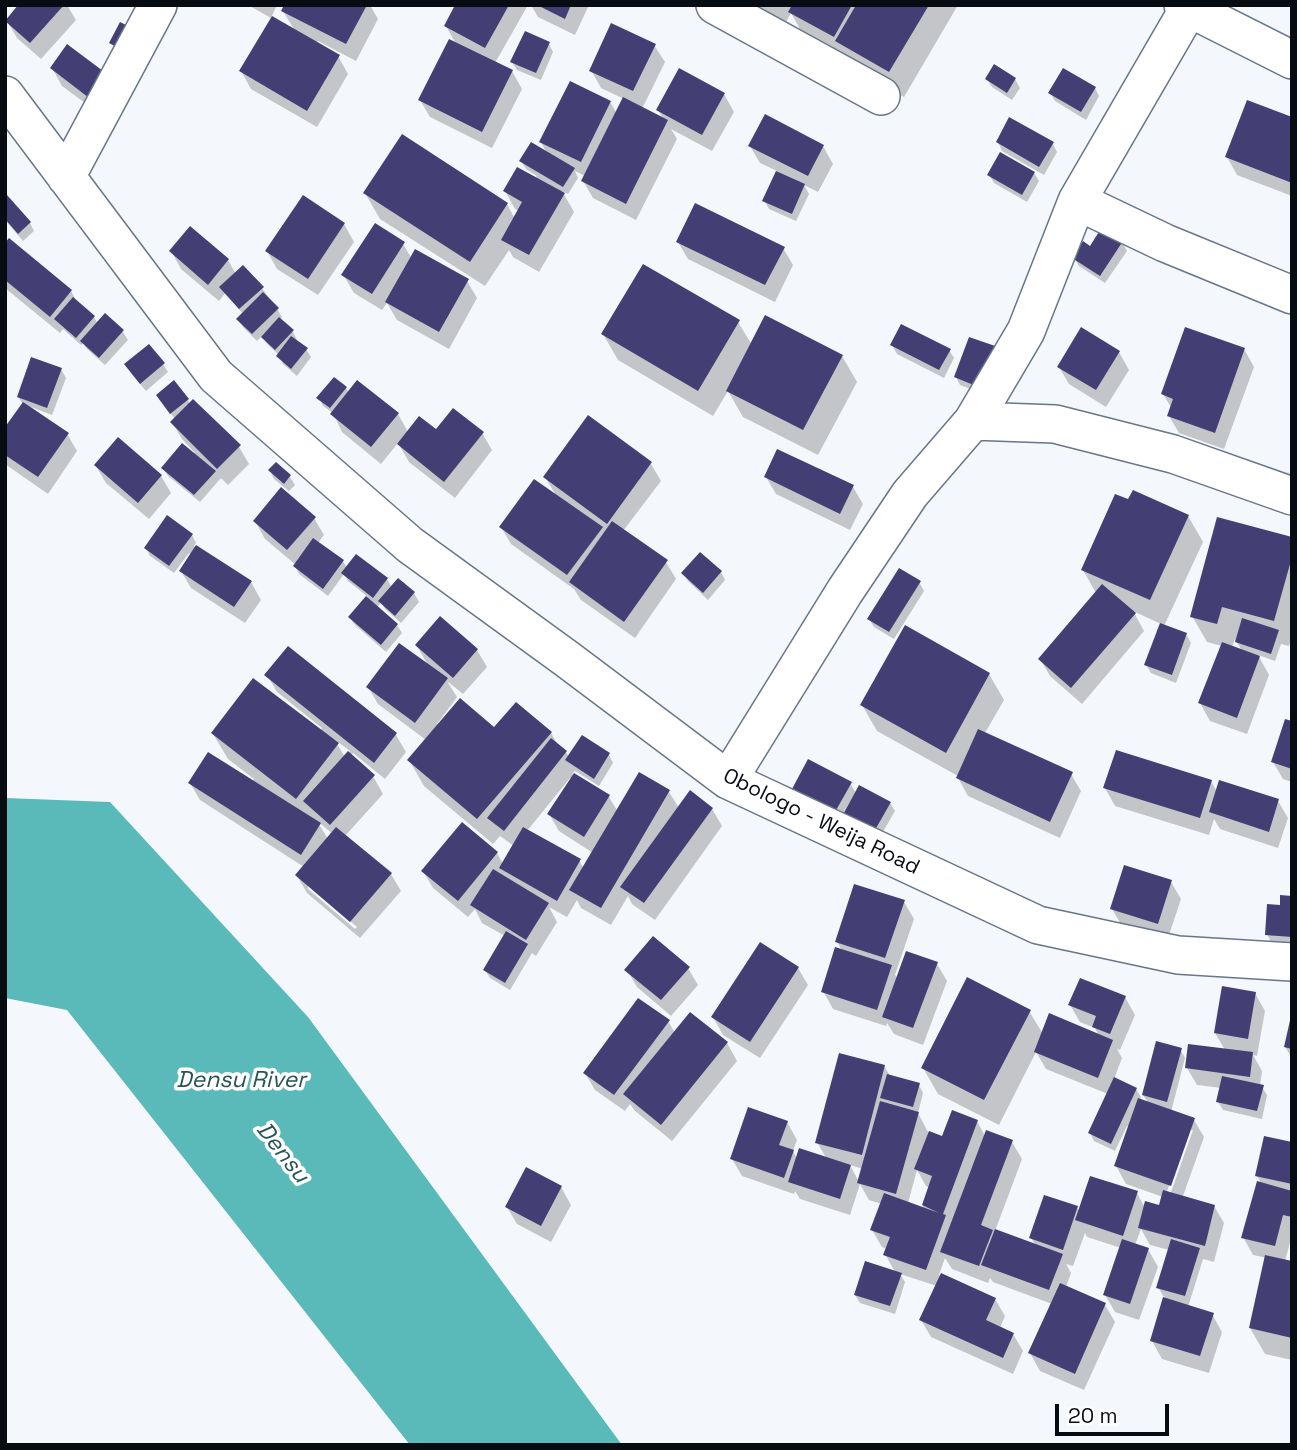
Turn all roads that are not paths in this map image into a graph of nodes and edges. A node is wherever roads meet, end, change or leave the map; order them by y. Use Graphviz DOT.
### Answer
graph roads {
  1 [pos="158,5"];
  2 [pos="715,5"];
  3 [pos="1187,6"];
  4 [pos="1292,60"];
  5 [pos="5,95"];
  6 [pos="881,96"];
  7 [pos="66,177"];
  8 [pos="1077,201"];
  9 [pos="1292,295"];
  10 [pos="973,421"];
  11 [pos="1292,496"];
  12 [pos="728,780"];
  13 [pos="1292,962"];
  1 -- 7 [label="street"];
  2 -- 6 [label="street"];
  3 -- 4 [label="street"];
  3 -- 8 [label="street"];
  5 -- 7 [label="street, Obologo - Weija Road"];
  7 -- 12 [label="street, Obologo - Weija Road"];
  8 -- 9 [label="street"];
  8 -- 10 [label="street"];
  10 -- 11 [label="street"];
  10 -- 12 [label="street"];
  12 -- 13 [label="street, Obologo - Weija Road"];
}
